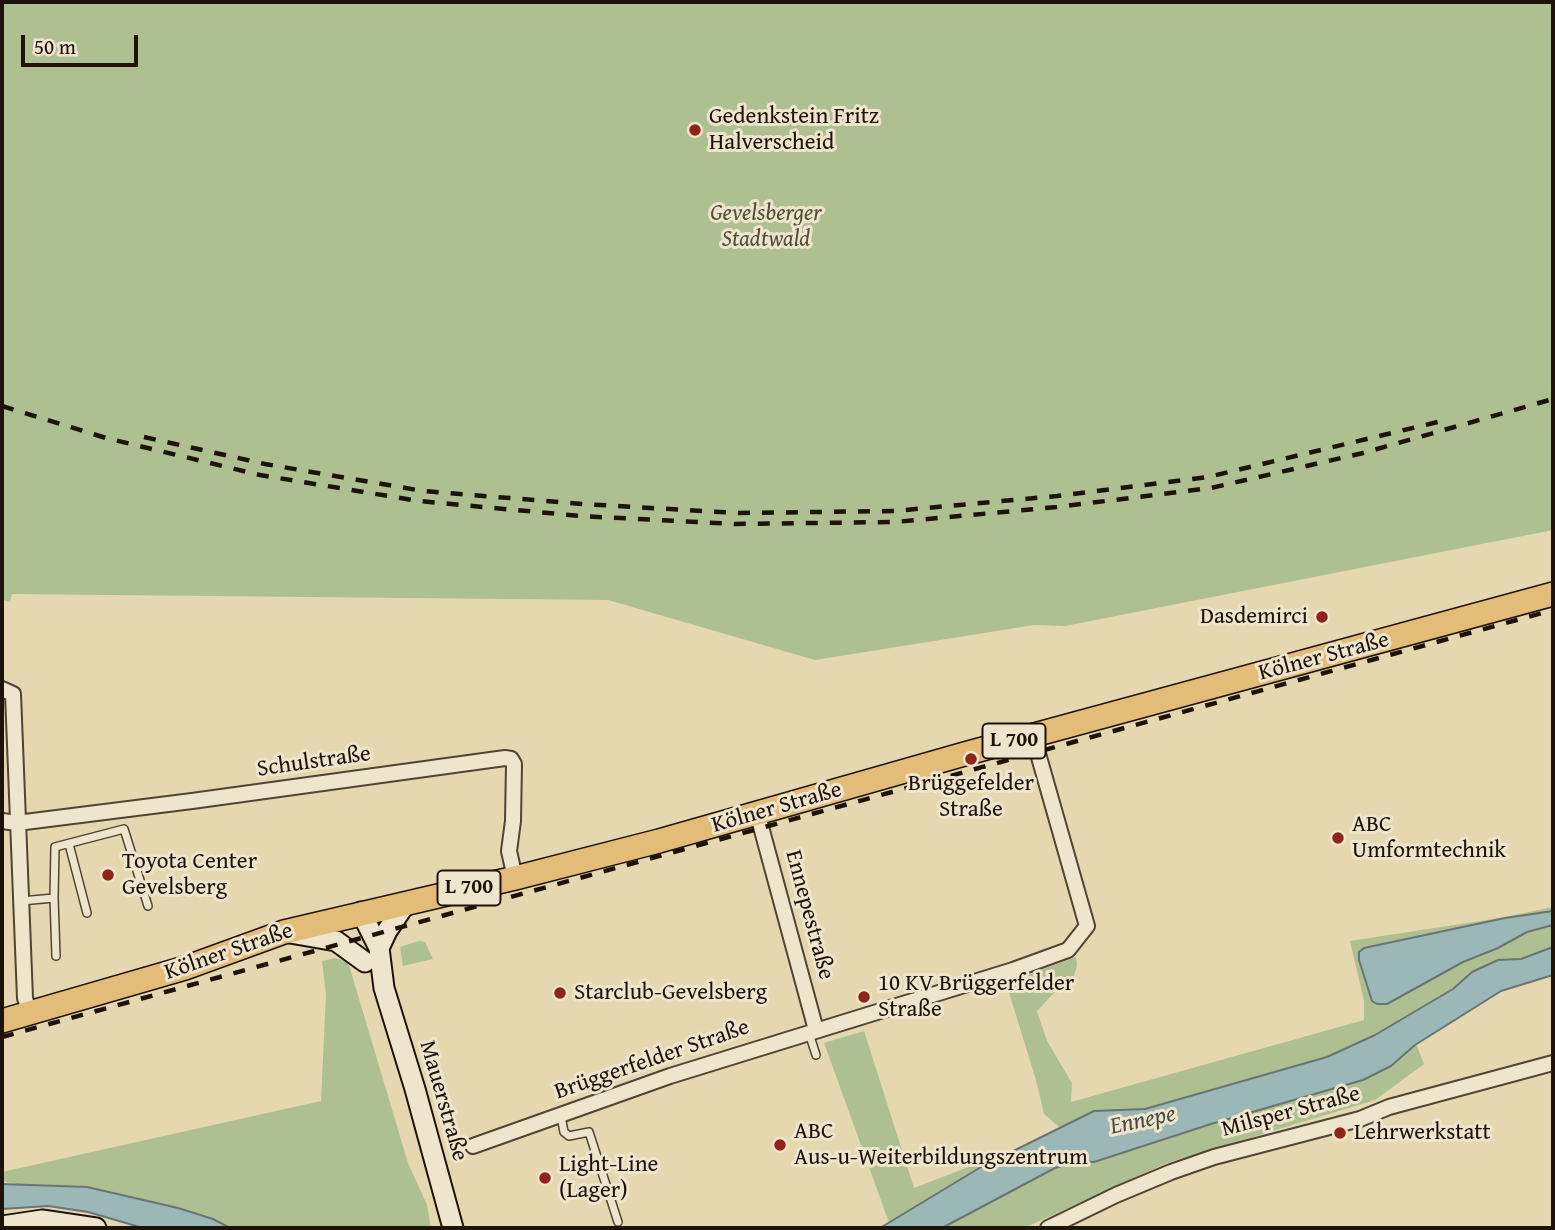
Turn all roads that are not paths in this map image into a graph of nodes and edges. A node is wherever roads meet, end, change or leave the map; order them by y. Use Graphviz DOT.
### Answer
graph roads {
  1 [pos="1553,594"];
  2 [pos="2,690"];
  3 [pos="1032,736"];
  4 [pos="757,812"];
  5 [pos="9,822"];
  6 [pos="69,844"];
  7 [pos="515,878"];
  8 [pos="54,898"];
  9 [pos="20,901"];
  10 [pos="406,903"];
  11 [pos="148,906"];
  12 [pos="361,912"];
  13 [pos="87,913"];
  14 [pos="284,932"];
  15 [pos="372,955"];
  16 [pos="56,956"];
  17 [pos="30,1014"];
  18 [pos="2,1021"];
  19 [pos="812,1031"];
  20 [pos="816,1055"];
  21 [pos="1553,1063"];
  22 [pos="560,1115"];
  23 [pos="473,1146"];
  24 [pos="618,1222"];
  25 [pos="2,1226"];
  26 [pos="96,1228"];
  27 [pos="453,1228"];
  28 [pos="1048,1228"];
  1 -- 3 [label="main road, Kölner Straße / L 700"];
  2 -- 5 [label="street"];
  3 -- 4 [label="main road, Kölner Straße / L 700"];
  3 -- 19 [label="street, Brüggerfelder Straße"];
  4 -- 7 [label="main road, Kölner Straße / L 700"];
  4 -- 19 [label="street, Ennepestraße"];
  5 -- 7 [label="street, Schulstraße"];
  5 -- 9 [label="street"];
  6 -- 8 [label="lane"];
  6 -- 11 [label="lane"];
  6 -- 13 [label="lane"];
  7 -- 10 [label="main road, Kölner Straße / L 700"];
  8 -- 9 [label="lane"];
  8 -- 16 [label="lane"];
  9 -- 17 [label="street"];
  10 -- 12 [label="main road, Kölner Straße / L 700"];
  10 -- 15 [label="main road"];
  12 -- 14 [label="main road, Kölner Straße / L 700"];
  12 -- 15 [label="main road, Mauerstraße"];
  14 -- 15 [label="main road, L 700"];
  14 -- 17 [label="main road, Kölner Straße / L 700"];
  15 -- 27 [label="main road, Mauerstraße"];
  17 -- 18 [label="main road, Kölner Straße / L 700"];
  19 -- 20 [label="lane"];
  19 -- 22 [label="street, Brüggerfelder Straße"];
  21 -- 28 [label="street, Milsper Straße"];
  22 -- 23 [label="street, Brüggerfelder Straße"];
  22 -- 24 [label="lane"];
  25 -- 26 [label="main road"];
}
